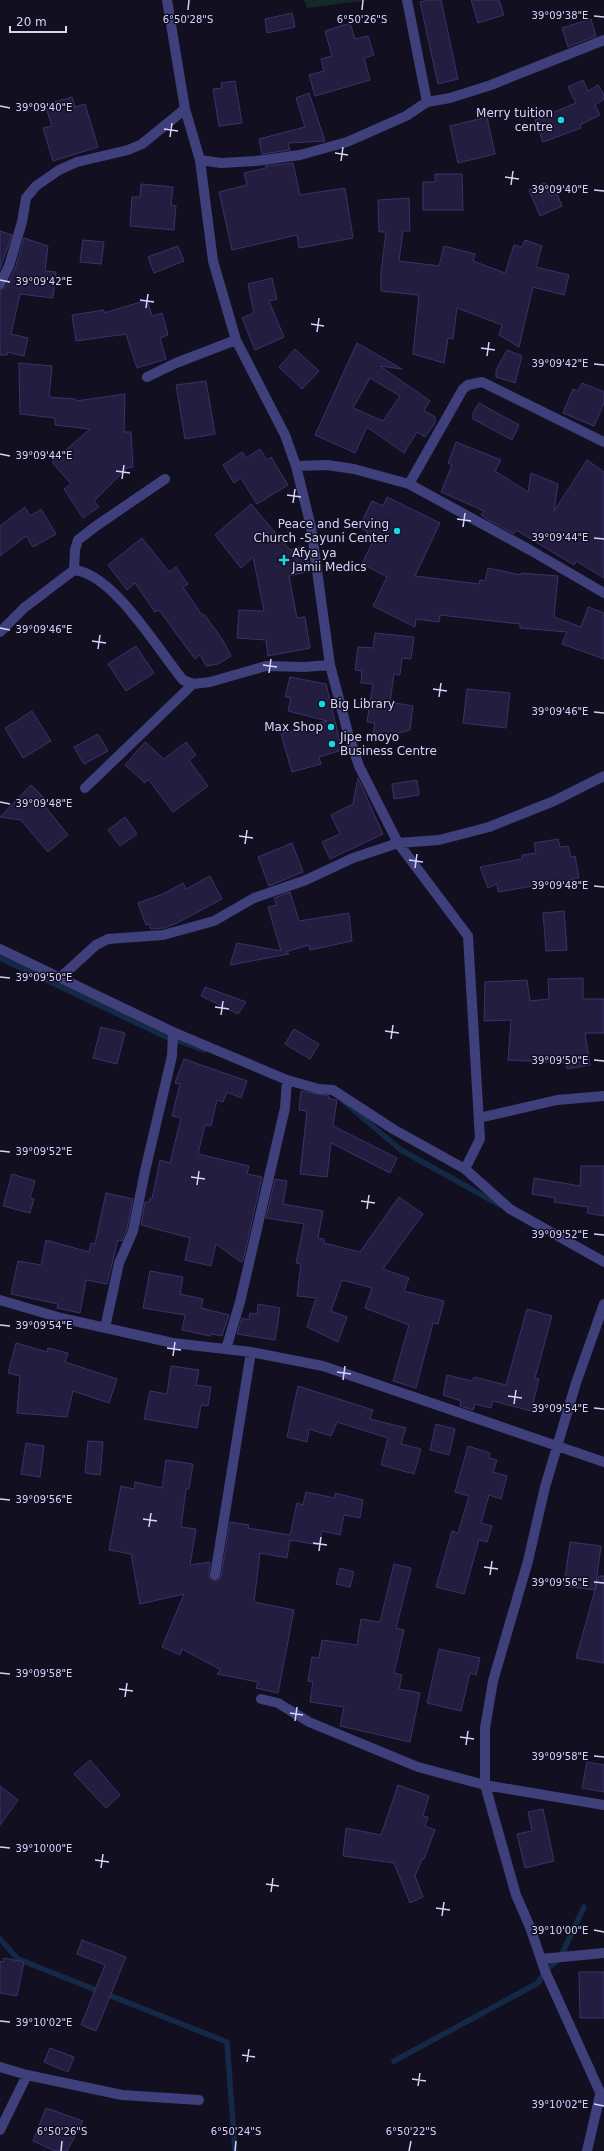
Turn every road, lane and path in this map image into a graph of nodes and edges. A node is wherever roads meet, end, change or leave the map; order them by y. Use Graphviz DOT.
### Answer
graph roads {
  1 [pos="167,0"];
  2 [pos="407,0"];
  3 [pos="604,40"];
  4 [pos="427,102"];
  5 [pos="185,109"];
  6 [pos="200,160"];
  7 [pos="0,284"];
  8 [pos="236,340"];
  9 [pos="148,377"];
  10 [pos="604,442"];
  11 [pos="296,466"];
  12 [pos="165,479"];
  13 [pos="409,484"];
  14 [pos="74,570"];
  15 [pos="604,593"];
  16 [pos="0,632"];
  17 [pos="330,665"];
  18 [pos="193,684"];
  19 [pos="604,776"];
  20 [pos="85,788"];
  21 [pos="398,843"];
  22 [pos="0,949"];
  23 [pos="61,977"];
  24 [pos="173,1032"];
  25 [pos="288,1080"];
  26 [pos="604,1096"];
  27 [pos="479,1118"];
  28 [pos="465,1169"];
  29 [pos="604,1262"];
  30 [pos="0,1300"];
  31 [pos="604,1304"];
  32 [pos="105,1328"];
  33 [pos="226,1349"];
  34 [pos="251,1352"];
  35 [pos="559,1446"];
  36 [pos="604,1462"];
  37 [pos="215,1575"];
  38 [pos="261,1699"];
  39 [pos="485,1785"];
  40 [pos="604,1805"];
  41 [pos="604,1953"];
  42 [pos="541,1959"];
  43 [pos="0,2068"];
  44 [pos="27,2076"];
  45 [pos="602,2098"];
  46 [pos="199,2100"];
  47 [pos="0,2130"];
  48 [pos="587,2151"];
  1 -- 5 [label="street"];
  2 -- 4 [label="street"];
  3 -- 4 [label="street"];
  4 -- 6 [label="street"];
  5 -- 6 [label="street"];
  5 -- 7 [label="street"];
  6 -- 8 [label="street"];
  8 -- 9 [label="street"];
  8 -- 11 [label="street"];
  10 -- 13 [label="street"];
  11 -- 13 [label="street"];
  11 -- 17 [label="street"];
  12 -- 14 [label="street"];
  13 -- 15 [label="street"];
  14 -- 16 [label="street"];
  14 -- 18 [label="street"];
  17 -- 18 [label="street"];
  17 -- 21 [label="street"];
  18 -- 20 [label="street"];
  19 -- 21 [label="street"];
  21 -- 23 [label="street"];
  21 -- 27 [label="street"];
  22 -- 23 [label="street"];
  23 -- 24 [label="street"];
  24 -- 25 [label="street"];
  24 -- 32 [label="street"];
  25 -- 28 [label="street"];
  25 -- 33 [label="street"];
  26 -- 27 [label="street"];
  27 -- 28 [label="street"];
  28 -- 29 [label="street"];
  30 -- 32 [label="street"];
  31 -- 35 [label="street"];
  32 -- 33 [label="street"];
  33 -- 34 [label="street"];
  34 -- 35 [label="street"];
  34 -- 37 [label="street"];
  35 -- 36 [label="street"];
  35 -- 39 [label="street"];
  38 -- 39 [label="street"];
  39 -- 40 [label="street"];
  39 -- 42 [label="street"];
  41 -- 42 [label="street"];
  42 -- 45 [label="street"];
  43 -- 44 [label="street"];
  44 -- 46 [label="street"];
  44 -- 47 [label="street"];
  45 -- 48 [label="street"];
}
